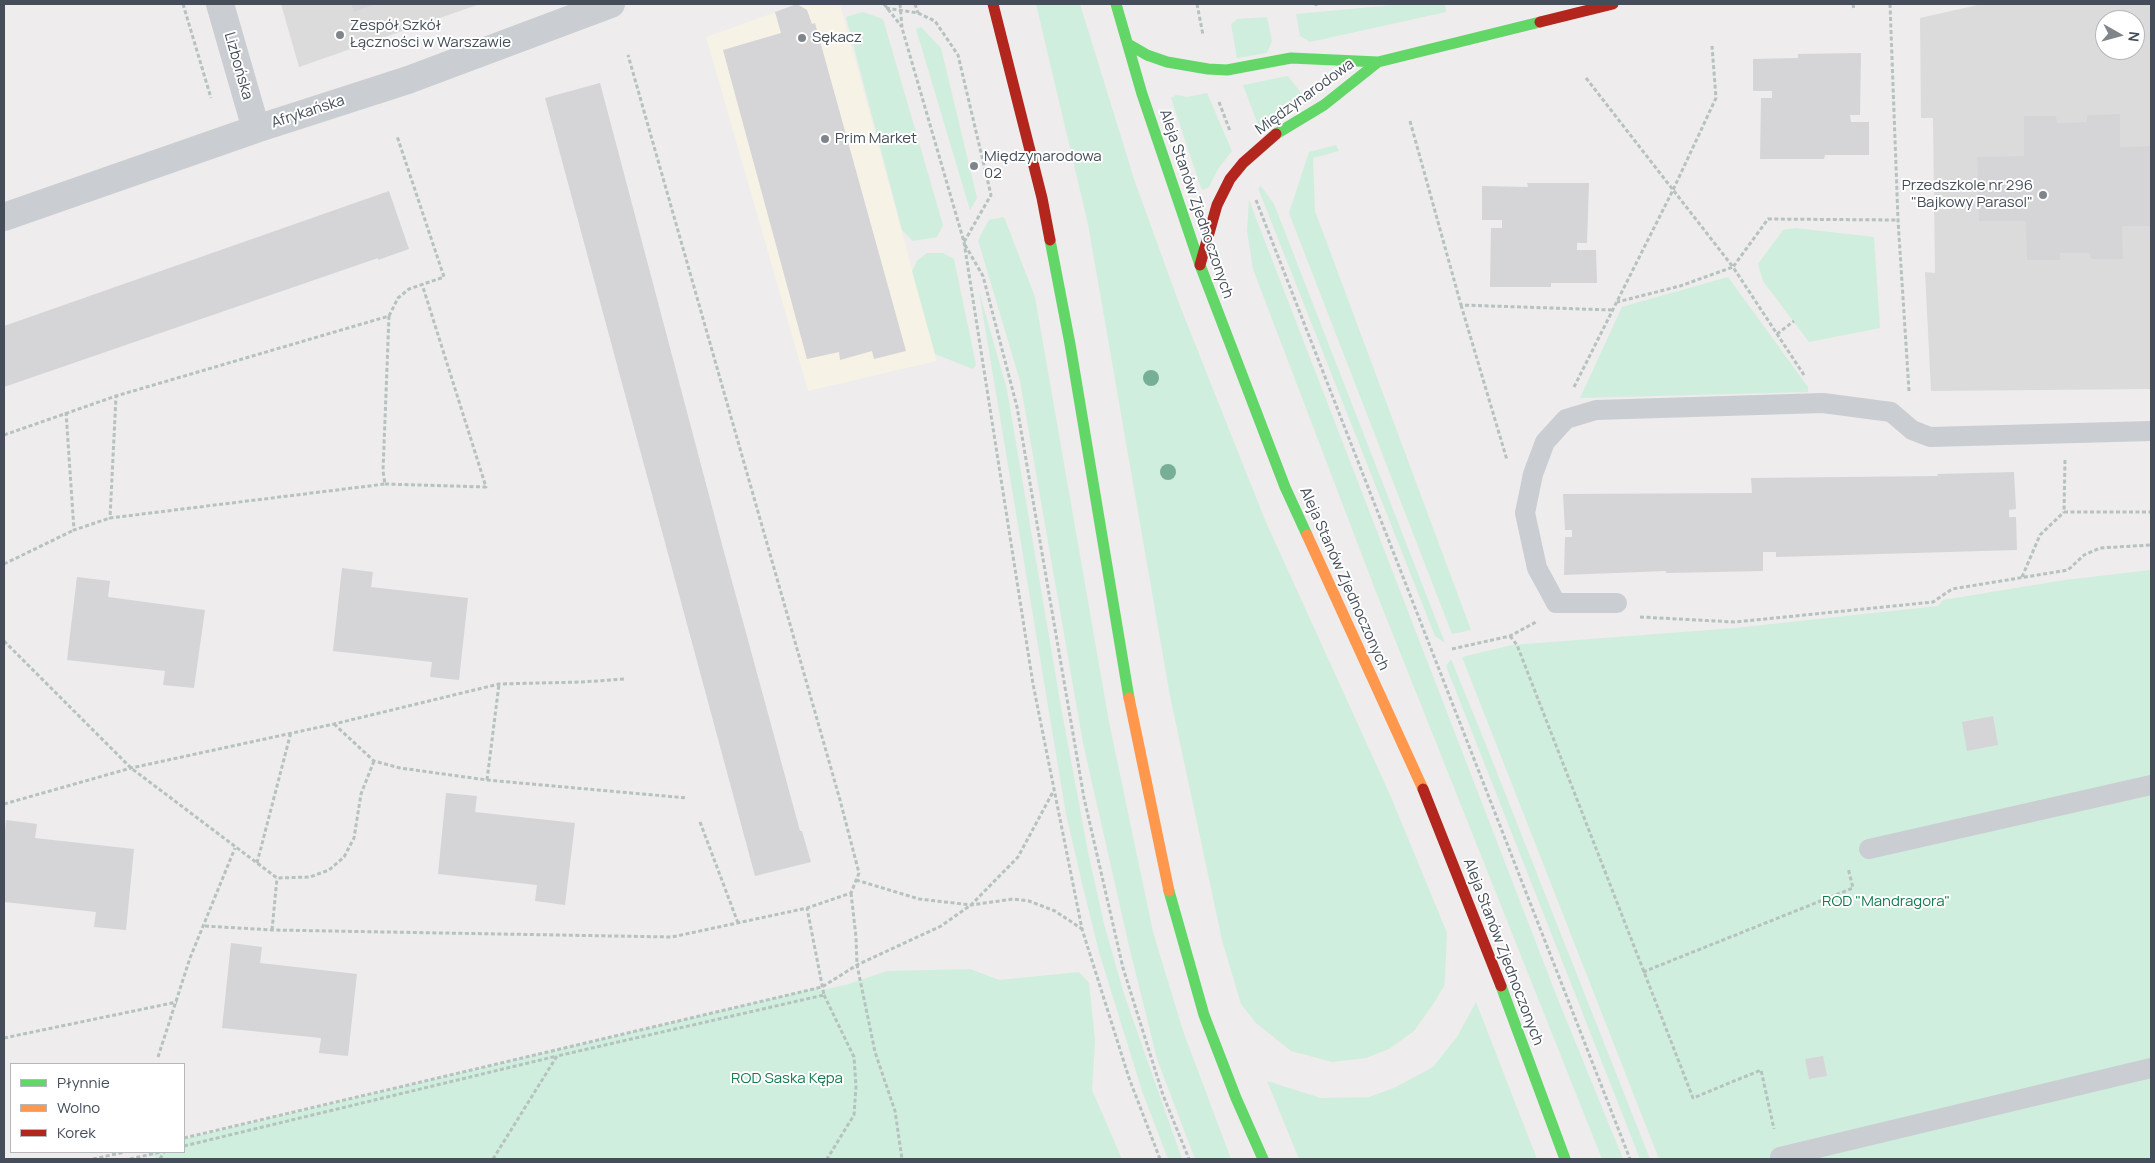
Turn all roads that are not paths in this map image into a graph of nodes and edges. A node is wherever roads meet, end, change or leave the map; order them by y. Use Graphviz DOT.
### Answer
graph roads {
  1 [pos="220,4"];
  2 [pos="611,4"];
  3 [pos="993,4"];
  4 [pos="1116,4"];
  5 [pos="1612,4"];
  6 [pos="1128,44"];
  7 [pos="1378,62"];
  8 [pos="256,129"];
  9 [pos="4,216"];
  10 [pos="1200,265"];
  11 [pos="2151,431"];
  12 [pos="1617,603"];
  13 [pos="2151,785"];
  14 [pos="1870,850"];
  15 [pos="2151,1068"];
  16 [pos="1780,1157"];
  17 [pos="1263,1159"];
  18 [pos="1565,1159"];
  1 -- 8 [label="street, Lizbońska"];
  2 -- 8 [label="street, Afrykańska"];
  3 -- 17 [label="main road"];
  4 -- 6 [label="main road, Aleja Stanów Zjednoczonych"];
  5 -- 7 [label="main road, Międzynarodowa"];
  6 -- 7 [label="main road, Międzynarodowa"];
  6 -- 10 [label="main road, Aleja Stanów Zjednoczonych"];
  7 -- 10 [label="main road, Międzynarodowa"];
  8 -- 9 [label="street, Afrykańska"];
  10 -- 18 [label="main road, Aleja Stanów Zjednoczonych"];
  11 -- 12 [label="lane"];
  13 -- 14 [label="lane"];
  15 -- 16 [label="lane"];
}
